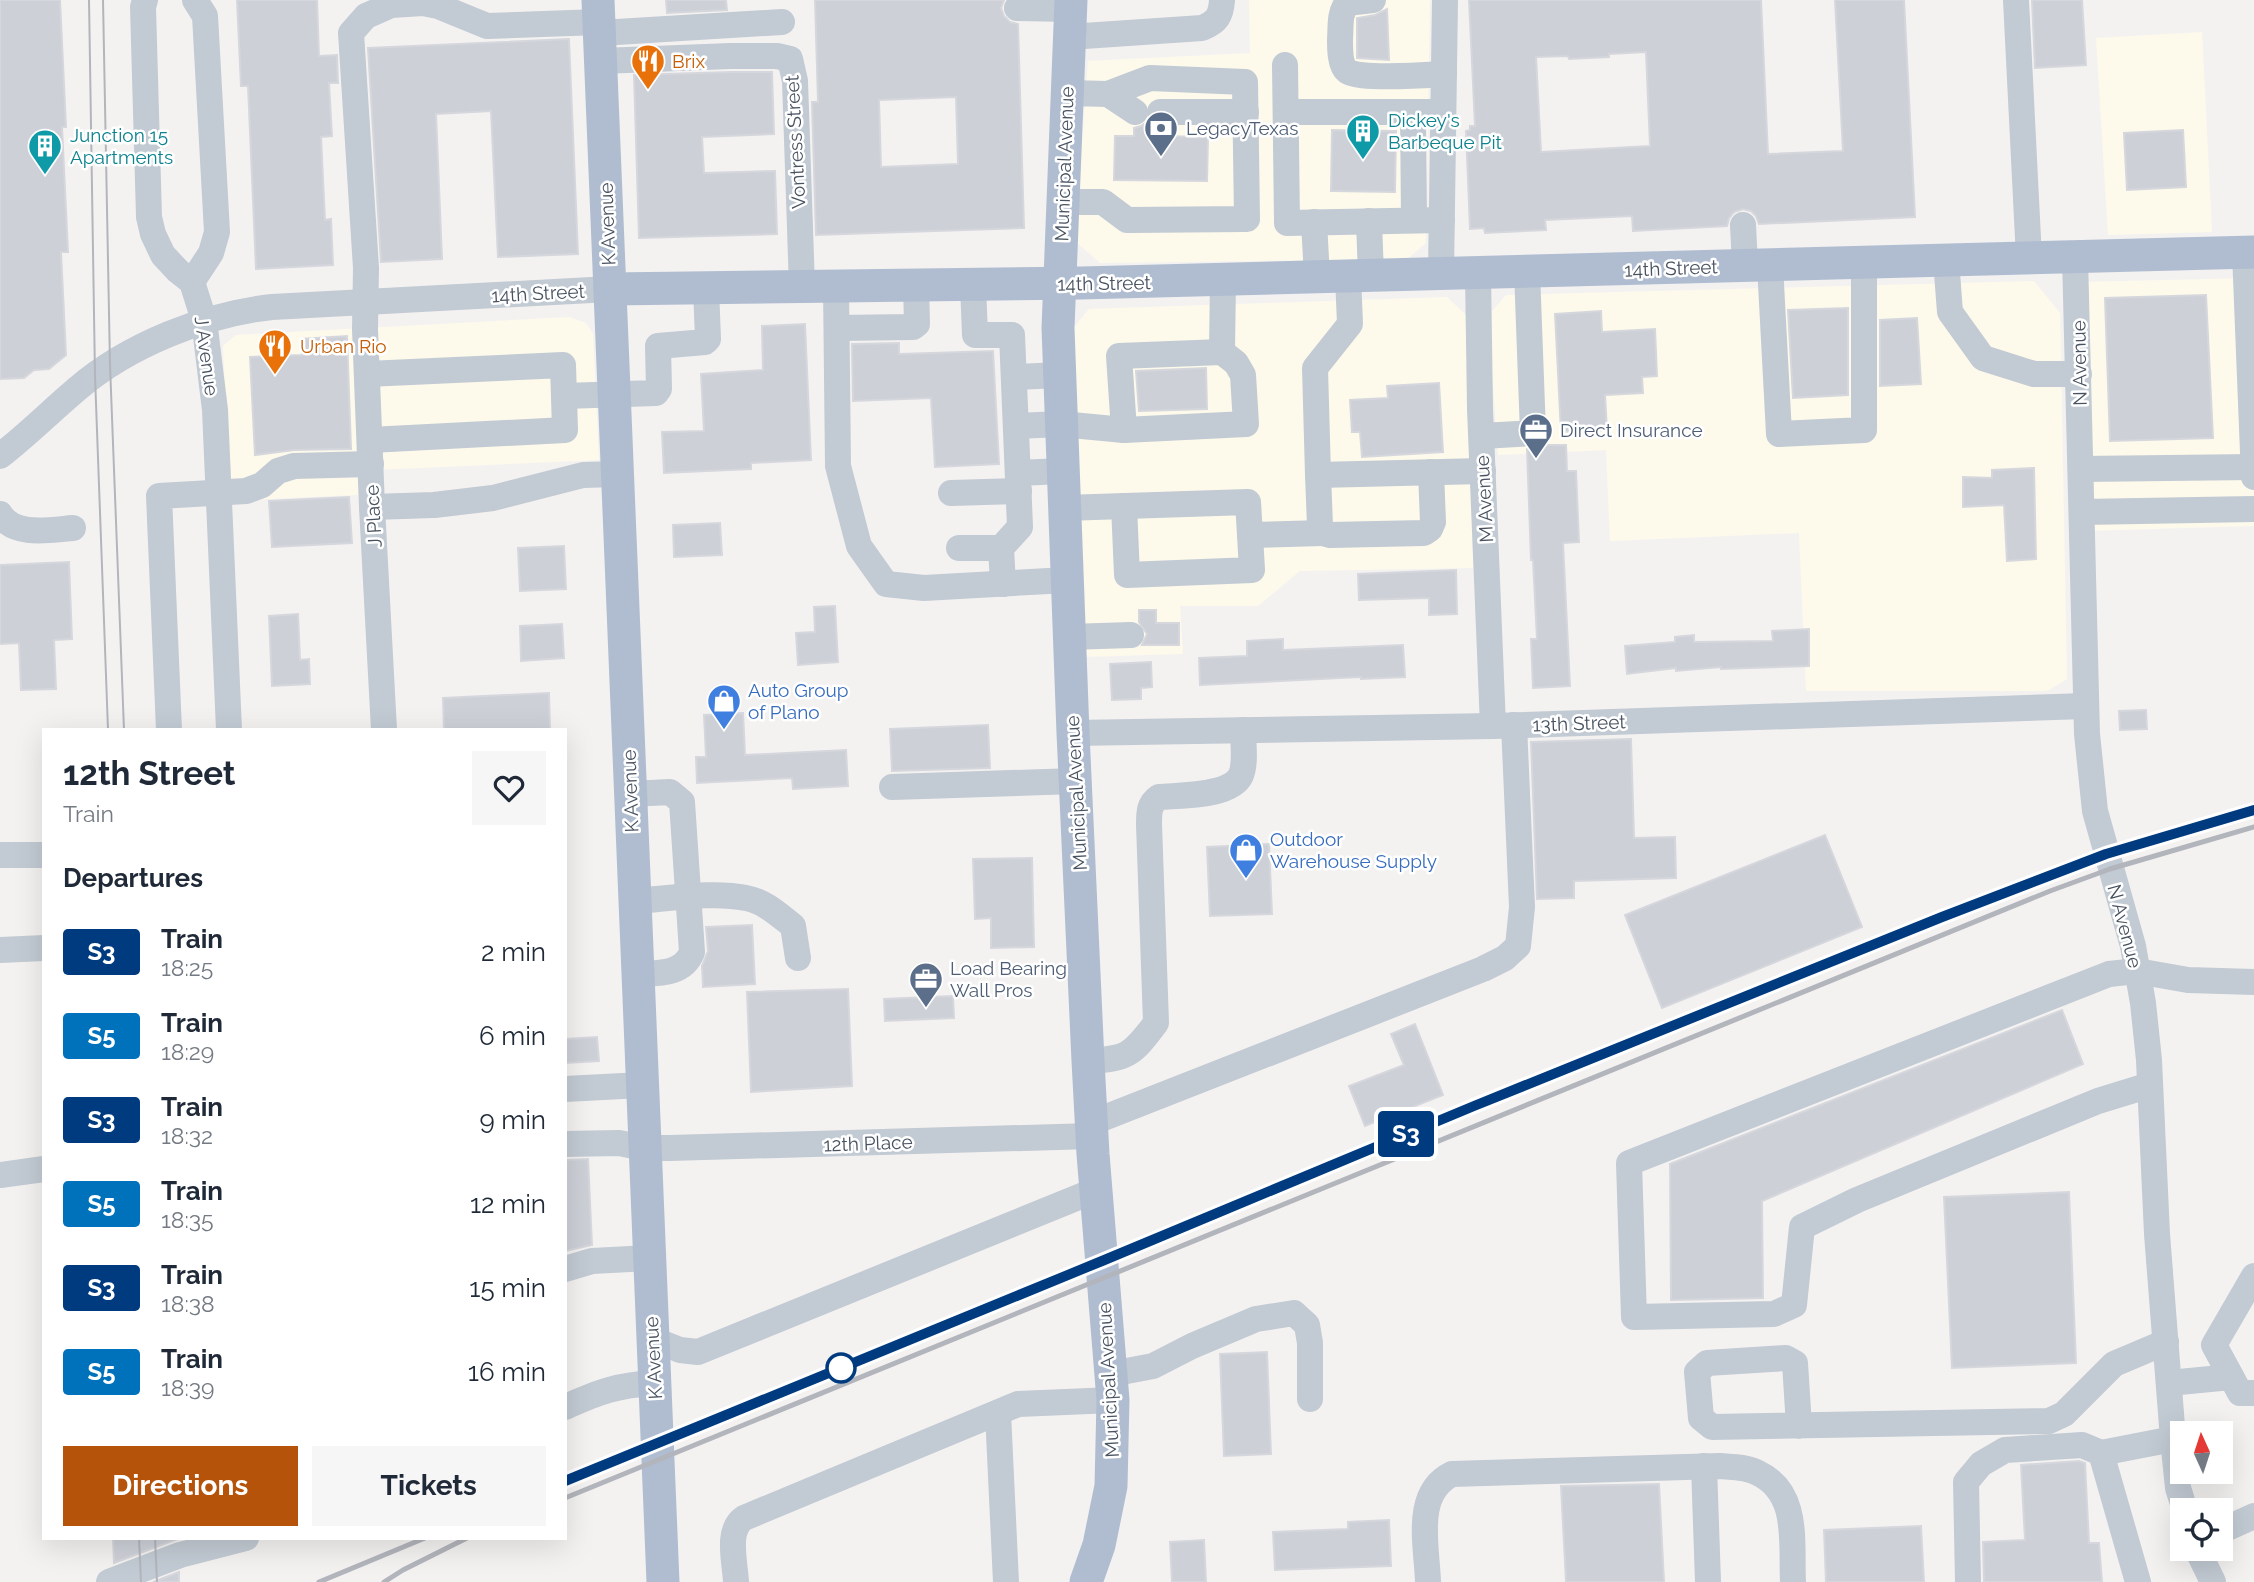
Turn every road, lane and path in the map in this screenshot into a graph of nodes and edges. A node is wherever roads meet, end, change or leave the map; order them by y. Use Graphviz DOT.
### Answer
graph roads {
  1 [pos="145,0"];
  2 [pos="195,0"];
  3 [pos="349,0"];
  4 [pos="1222,0"];
  5 [pos="1373,0"];
  6 [pos="1445,0"];
  7 [pos="2015,0"];
  8 [pos="1017,8"];
  9 [pos="1070,15"];
  10 [pos="782,22"];
  11 [pos="600,29"];
  12 [pos="351,33"];
  13 [pos="1285,65"];
  14 [pos="1444,74"];
  15 [pos="1067,93"];
  16 [pos="1108,94"];
  17 [pos="1246,112"];
  18 [pos="1286,112"];
  19 [pos="1413,112"];
  20 [pos="1443,112"];
  21 [pos="1062,202"];
  22 [pos="1414,220"];
  23 [pos="1442,220"];
  24 [pos="1368,221"];
  25 [pos="1314,222"];
  26 [pos="1744,225"];
  27 [pos="2250,252"];
  28 [pos="2075,257"];
  29 [pos="2029,258"];
  30 [pos="1946,260"];
  31 [pos="1864,262"];
  32 [pos="1757,265"];
  33 [pos="1527,271"];
  34 [pos="1478,273"];
  35 [pos="1441,274"];
  36 [pos="1345,276"];
  37 [pos="1223,279"];
  38 [pos="192,282"];
  39 [pos="1059,284"];
  40 [pos="974,285"];
  41 [pos="916,286"];
  42 [pos="802,287"];
  43 [pos="836,287"];
  44 [pos="706,288"];
  45 [pos="610,289"];
  46 [pos="366,302"];
  47 [pos="204,320"];
  48 [pos="836,328"];
  49 [pos="1222,352"];
  50 [pos="367,374"];
  51 [pos="2079,374"];
  52 [pos="1060,375"];
  53 [pos="1014,377"];
  54 [pos="614,394"];
  55 [pos="564,396"];
  56 [pos="2253,415"];
  57 [pos="1061,424"];
  58 [pos="1016,426"];
  59 [pos="1124,430"];
  60 [pos="1482,436"];
  61 [pos="370,452"];
  62 [pos="0,456"];
  63 [pos="2254,467"];
  64 [pos="2081,469"];
  65 [pos="1063,471"];
  66 [pos="1483,471"];
  67 [pos="1431,472"];
  68 [pos="617,474"];
  69 [pos="1318,474"];
  70 [pos="2254,477"];
  71 [pos="1018,482"];
  72 [pos="951,493"];
  73 [pos="218,494"];
  74 [pos="1124,506"];
  75 [pos="372,507"];
  76 [pos="1065,508"];
  77 [pos="2254,509"];
  78 [pos="2082,512"];
  79 [pos="0,514"];
  80 [pos="73,528"];
  81 [pos="1323,533"];
  82 [pos="1250,535"];
  83 [pos="959,548"];
  84 [pos="1001,548"];
  85 [pos="1067,580"];
  86 [pos="1003,584"];
  87 [pos="1131,635"];
  88 [pos="1069,638"];
  89 [pos="2086,706"];
  90 [pos="1504,725"];
  91 [pos="169,728"];
  92 [pos="229,728"];
  93 [pos="384,728"];
  94 [pos="1243,730"];
  95 [pos="1073,733"];
  96 [pos="1075,781"];
  97 [pos="892,787"];
  98 [pos="630,794"];
  99 [pos="0,855"];
  100 [pos="42,855"];
  101 [pos="688,898"];
  102 [pos="634,901"];
  103 [pos="42,948"];
  104 [pos="0,950"];
  105 [pos="798,958"];
  106 [pos="2137,971"];
  107 [pos="637,974"];
  108 [pos="2254,982"];
  109 [pos="1088,1061"];
  110 [pos="642,1085"];
  111 [pos="2150,1085"];
  112 [pos="567,1089"];
  113 [pos="1091,1130"];
  114 [pos="567,1144"];
  115 [pos="644,1148"];
  116 [pos="42,1169"];
  117 [pos="0,1175"];
  118 [pos="1096,1190"];
  119 [pos="649,1258"];
  120 [pos="567,1268"];
  121 [pos="2254,1276"];
  122 [pos="652,1339"];
  123 [pos="2166,1342"];
  124 [pos="2231,1377"];
  125 [pos="654,1383"];
  126 [pos="2169,1383"];
  127 [pos="1112,1387"];
  128 [pos="2254,1392"];
  129 [pos="1310,1399"];
  130 [pos="567,1406"];
  131 [pos="998,1413"];
  132 [pos="2172,1421"];
  133 [pos="1799,1426"];
  134 [pos="2170,1440"];
  135 [pos="2101,1454"];
  136 [pos="1704,1466"];
  137 [pos="2254,1516"];
  138 [pos="2233,1526"];
  139 [pos="238,1540"];
  140 [pos="2203,1561"];
  141 [pos="109,1582"];
  142 [pos="662,1582"];
  143 [pos="736,1582"];
  144 [pos="1006,1582"];
  145 [pos="1086,1582"];
  146 [pos="1429,1582"];
  147 [pos="1709,1582"];
  148 [pos="1793,1582"];
  149 [pos="1968,1582"];
  150 [pos="2138,1582"];
  151 [pos="2213,1582"];
  1 -- 38 [label="street"];
  2 -- 38 [label="street"];
  3 -- 12 [label="street, J Place"];
  4 -- 9 [label="street"];
  5 -- 14 [label="street"];
  6 -- 14 [label="street"];
  7 -- 29 [label="street"];
  8 -- 9 [label="street"];
  9 -- 15 [label="main road, Municipal Avenue"];
  10 -- 11 [label="street"];
  11 -- 12 [label="street"];
  11 -- 42 [label="street, Vontress Street"];
  11 -- 45 [label="main road, K Avenue"];
  12 -- 46 [label="street, J Place"];
  13 -- 18 [label="street"];
  14 -- 20 [label="street"];
  15 -- 16 [label="street"];
  15 -- 21 [label="main road, Municipal Avenue"];
  16 -- 17 [label="street"];
  16 -- 17 [label="street"];
  17 -- 21 [label="street"];
  18 -- 19 [label="street"];
  18 -- 25 [label="street"];
  19 -- 20 [label="street"];
  19 -- 22 [label="street"];
  20 -- 23 [label="street"];
  21 -- 39 [label="main road, Municipal Avenue"];
  22 -- 23 [label="street"];
  22 -- 24 [label="street"];
  23 -- 35 [label="street"];
  24 -- 25 [label="street"];
  24 -- 36 [label="street"];
  25 -- 36 [label="street"];
  26 -- 32 [label="street"];
  27 -- 28 [label="main road, 14th Street"];
  27 -- 56 [label="street"];
  28 -- 29 [label="main road, 14th Street"];
  28 -- 51 [label="street, N Avenue"];
  29 -- 30 [label="main road, 14th Street"];
  30 -- 31 [label="main road, 14th Street"];
  30 -- 51 [label="street"];
  31 -- 32 [label="main road, 14th Street"];
  31 -- 32 [label="street"];
  32 -- 33 [label="main road, 14th Street"];
  33 -- 34 [label="main road, 14th Street"];
  33 -- 60 [label="street"];
  34 -- 35 [label="main road, 14th Street"];
  34 -- 60 [label="street, M Avenue"];
  35 -- 36 [label="main road, 14th Street"];
  36 -- 37 [label="main road, 14th Street"];
  36 -- 69 [label="street"];
  37 -- 39 [label="main road, 14th Street"];
  37 -- 49 [label="street"];
  38 -- 47 [label="street, J Avenue"];
  39 -- 40 [label="main road, 14th Street"];
  39 -- 52 [label="main road, Municipal Avenue"];
  40 -- 41 [label="main road, 14th Street"];
  40 -- 53 [label="street"];
  41 -- 43 [label="main road, 14th Street"];
  41 -- 48 [label="street"];
  42 -- 43 [label="main road, 14th Street"];
  42 -- 44 [label="main road, 14th Street"];
  43 -- 48 [label="street"];
  44 -- 45 [label="main road, 14th Street"];
  44 -- 54 [label="street"];
  45 -- 46 [label="street, 14th Street"];
  45 -- 54 [label="main road, K Avenue"];
  46 -- 47 [label="street, 14th Street"];
  46 -- 50 [label="street, J Place"];
  47 -- 62 [label="street, 14th Street"];
  47 -- 73 [label="street, J Avenue"];
  48 -- 86 [label="street"];
  49 -- 59 [label="street"];
  49 -- 59 [label="street"];
  50 -- 55 [label="street"];
  50 -- 61 [label="street, J Place"];
  51 -- 64 [label="street, N Avenue"];
  52 -- 53 [label="street"];
  52 -- 57 [label="main road, Municipal Avenue"];
  53 -- 58 [label="street"];
  54 -- 55 [label="street"];
  54 -- 68 [label="main road, K Avenue"];
  55 -- 61 [label="street"];
  56 -- 63 [label="street"];
  57 -- 58 [label="street"];
  57 -- 59 [label="street"];
  57 -- 65 [label="main road, Municipal Avenue"];
  58 -- 71 [label="street"];
  60 -- 66 [label="street, M Avenue"];
  61 -- 73 [label="street"];
  61 -- 75 [label="street, J Place"];
  63 -- 64 [label="street"];
  63 -- 70 [label="street"];
  64 -- 78 [label="street, N Avenue"];
  65 -- 71 [label="street"];
  65 -- 76 [label="main road, Municipal Avenue"];
  66 -- 67 [label="street"];
  66 -- 90 [label="street, M Avenue"];
  67 -- 69 [label="street"];
  67 -- 81 [label="street"];
  68 -- 75 [label="street"];
  68 -- 98 [label="main road, K Avenue"];
  69 -- 81 [label="street"];
  71 -- 72 [label="street"];
  71 -- 84 [label="street"];
  73 -- 91 [label="street"];
  73 -- 92 [label="street, J Avenue"];
  74 -- 76 [label="street"];
  74 -- 82 [label="street"];
  74 -- 82 [label="street"];
  75 -- 93 [label="street, J Place"];
  76 -- 85 [label="main road, Municipal Avenue"];
  77 -- 78 [label="street"];
  78 -- 89 [label="street, N Avenue"];
  79 -- 80 [label="street"];
  81 -- 82 [label="street"];
  83 -- 84 [label="street"];
  84 -- 86 [label="street"];
  85 -- 86 [label="street"];
  85 -- 88 [label="main road, Municipal Avenue"];
  87 -- 88 [label="street"];
  88 -- 95 [label="main road, Municipal Avenue"];
  89 -- 90 [label="street, 13th Street"];
  89 -- 106 [label="street, N Avenue"];
  90 -- 94 [label="street, 13th Street"];
  90 -- 113 [label="street, M Avenue"];
  94 -- 95 [label="street, 13th Street"];
  94 -- 109 [label="street"];
  95 -- 96 [label="main road, Municipal Avenue"];
  96 -- 97 [label="street"];
  96 -- 109 [label="main road, Municipal Avenue"];
  98 -- 101 [label="street"];
  98 -- 102 [label="main road, K Avenue"];
  99 -- 100 [label="street"];
  101 -- 102 [label="street"];
  101 -- 105 [label="street"];
  101 -- 107 [label="street"];
  102 -- 107 [label="main road, K Avenue"];
  103 -- 104 [label="street"];
  106 -- 108 [label="street"];
  106 -- 111 [label="street, N Avenue"];
  106 -- 111 [label="street"];
  107 -- 110 [label="main road, K Avenue"];
  109 -- 113 [label="main road, Municipal Avenue"];
  110 -- 112 [label="street"];
  110 -- 115 [label="main road, K Avenue"];
  111 -- 123 [label="street, N Avenue"];
  113 -- 115 [label="street, 12th Place"];
  113 -- 118 [label="main road, Municipal Avenue"];
  114 -- 115 [label="street, 12th Place"];
  115 -- 119 [label="main road, K Avenue"];
  116 -- 117 [label="street"];
  118 -- 122 [label="street"];
  118 -- 127 [label="main road, Municipal Avenue"];
  119 -- 120 [label="street"];
  119 -- 122 [label="main road, K Avenue"];
  121 -- 124 [label="street"];
  122 -- 125 [label="main road, K Avenue"];
  123 -- 126 [label="street, N Avenue"];
  123 -- 133 [label="street"];
  124 -- 126 [label="street"];
  124 -- 128 [label="street"];
  125 -- 130 [label="street"];
  125 -- 142 [label="main road, K Avenue"];
  126 -- 132 [label="street, N Avenue"];
  127 -- 129 [label="street"];
  127 -- 131 [label="street"];
  127 -- 145 [label="main road, Municipal Avenue"];
  131 -- 143 [label="street"];
  131 -- 144 [label="street"];
  134 -- 135 [label="street"];
  135 -- 149 [label="street"];
  135 -- 150 [label="street"];
  136 -- 146 [label="street"];
  136 -- 147 [label="street"];
  136 -- 148 [label="street"];
  137 -- 138 [label="street"];
  139 -- 141 [label="street"];
  140 -- 151 [label="street"];
}
